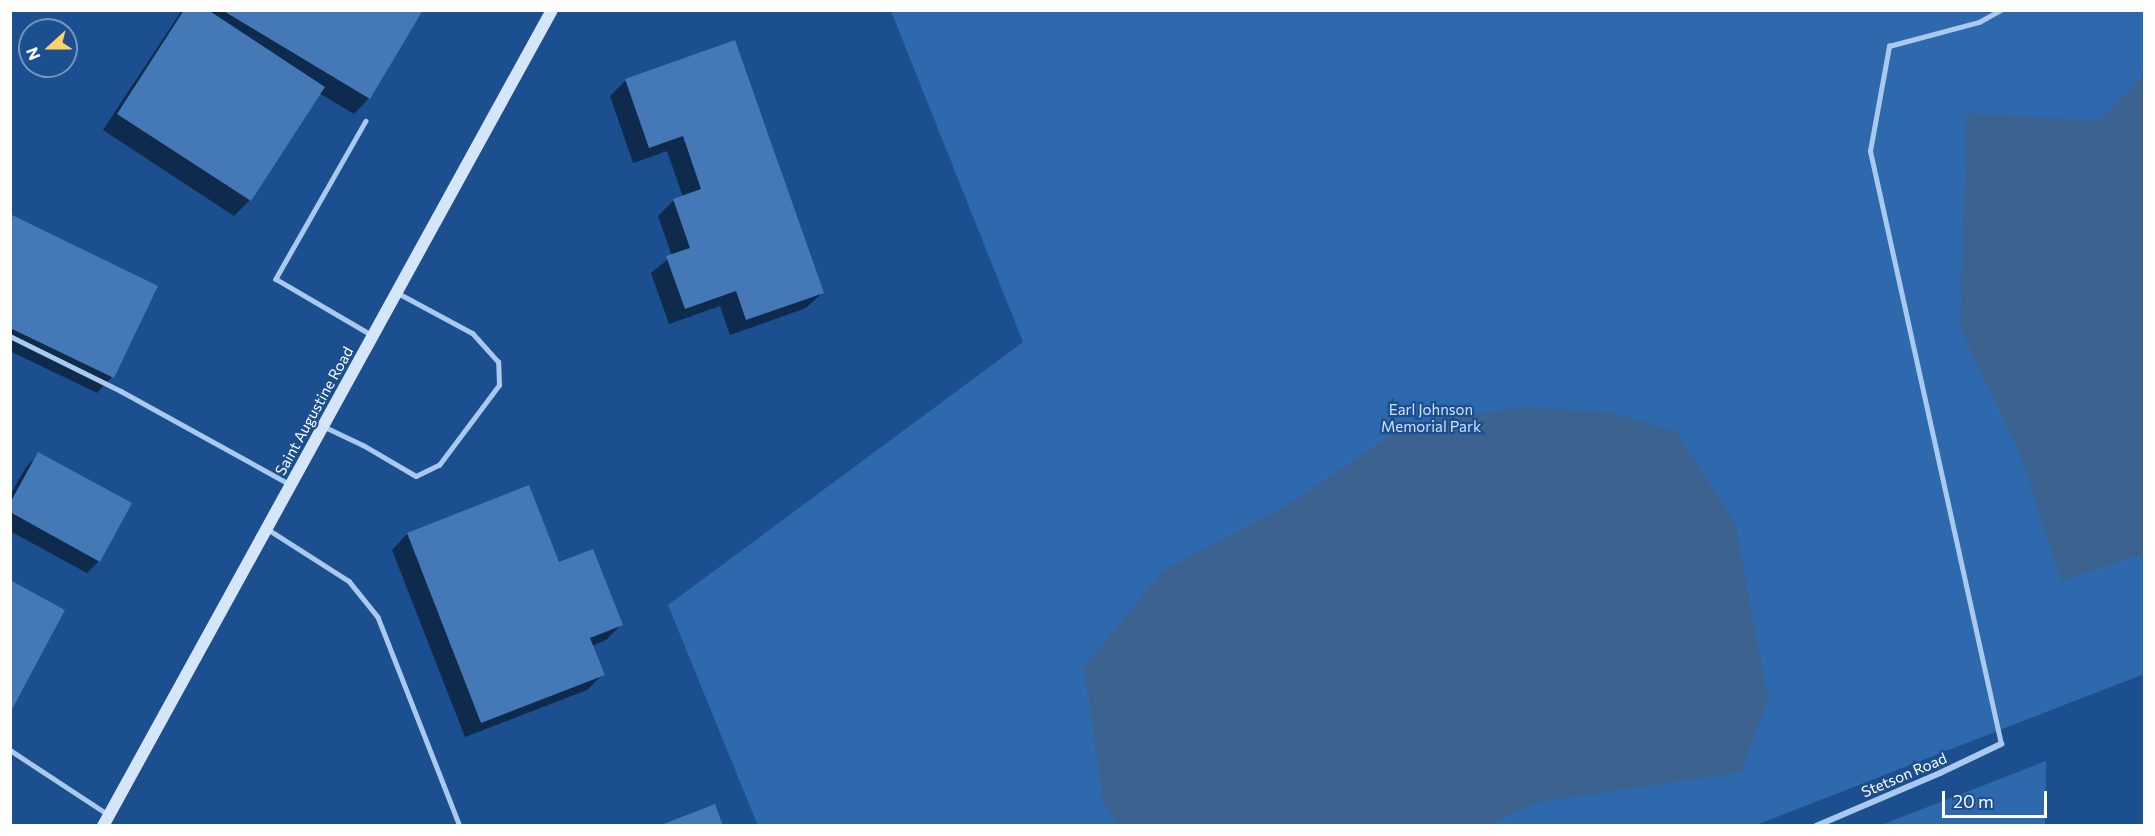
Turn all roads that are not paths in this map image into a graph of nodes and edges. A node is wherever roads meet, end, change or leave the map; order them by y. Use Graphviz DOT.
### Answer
graph roads {
  1 [pos="552,10"];
  2 [pos="2001,10"];
  3 [pos="366,121"];
  4 [pos="396,292"];
  5 [pos="372,335"];
  6 [pos="10,336"];
  7 [pos="323,426"];
  8 [pos="291,485"];
  9 [pos="266,529"];
  10 [pos="2001,744"];
  11 [pos="10,750"];
  12 [pos="106,820"];
  13 [pos="460,825"];
  14 [pos="1816,825"];
  1 -- 4 [label="main road, Saint Augustine Road"];
  2 -- 10 [label="lane"];
  3 -- 5 [label="lane"];
  4 -- 5 [label="main road, Saint Augustine Road"];
  4 -- 7 [label="lane"];
  5 -- 7 [label="main road, Saint Augustine Road"];
  6 -- 8 [label="lane"];
  7 -- 8 [label="main road, Saint Augustine Road"];
  8 -- 9 [label="main road, Saint Augustine Road"];
  9 -- 12 [label="main road, Saint Augustine Road"];
  9 -- 13 [label="lane"];
  10 -- 14 [label="street, Stetson Road"];
  11 -- 12 [label="lane"];
}
